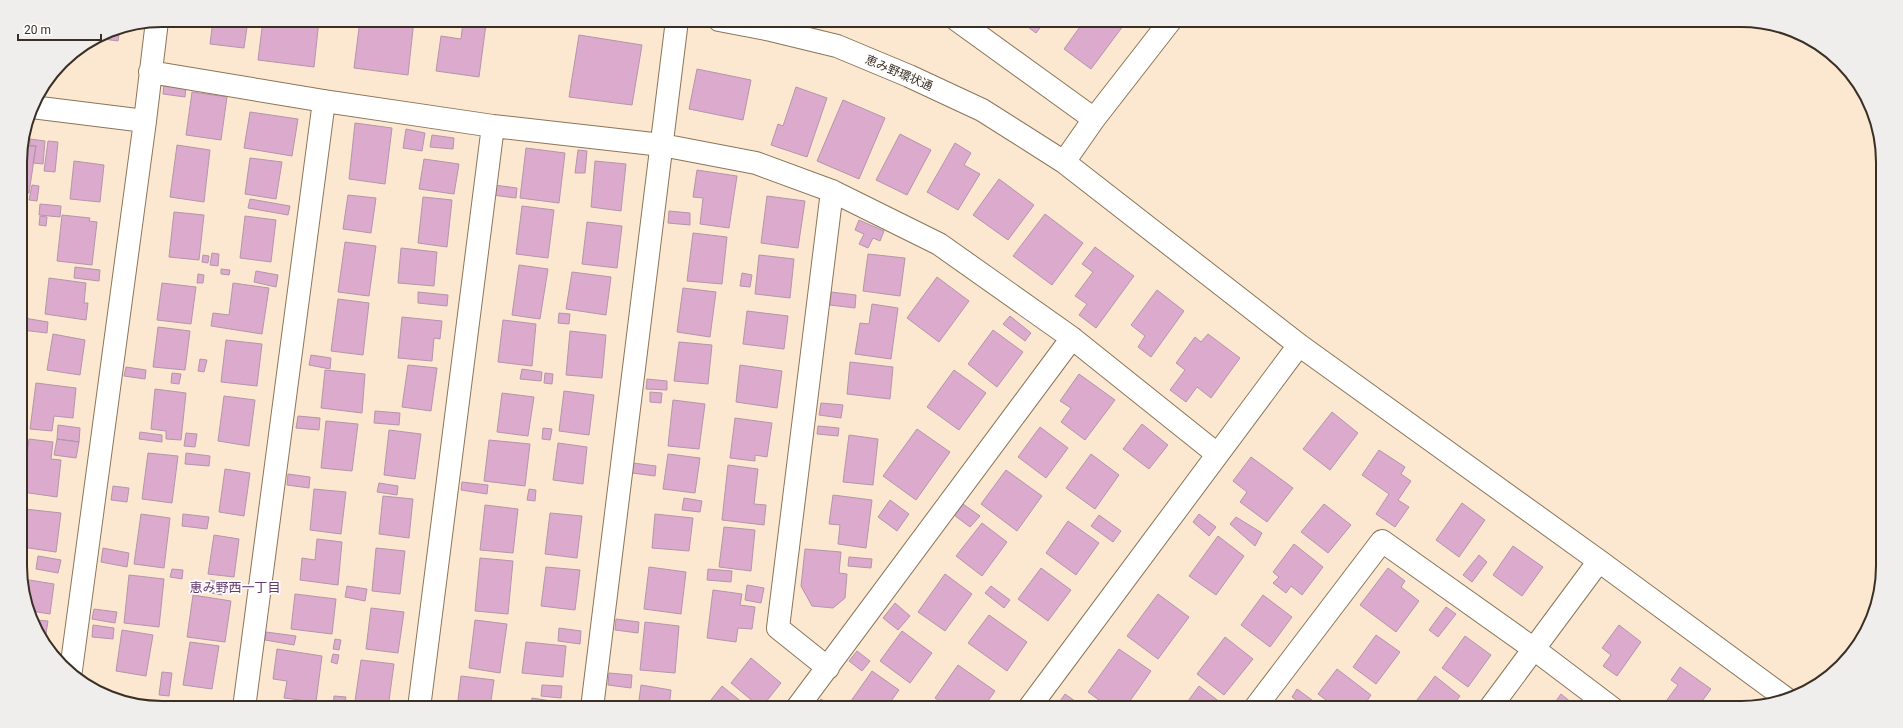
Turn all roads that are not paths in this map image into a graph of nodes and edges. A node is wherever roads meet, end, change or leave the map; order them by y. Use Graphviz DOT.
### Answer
graph roads {
  1 [pos="156,27"];
  2 [pos="675,27"];
  3 [pos="755,27"];
  4 [pos="967,27"];
  5 [pos="1166,27"];
  6 [pos="150,72"];
  7 [pos="324,102"];
  8 [pos="38,108"];
  9 [pos="1094,119"];
  10 [pos="145,121"];
  11 [pos="493,126"];
  12 [pos="662,145"];
  13 [pos="1064,162"];
  14 [pos="832,191"];
  15 [pos="1072,338"];
  16 [pos="1299,344"];
  17 [pos="1217,454"];
  18 [pos="1599,561"];
  19 [pos="1534,649"];
  20 [pos="71,666"];
  21 [pos="828,668"];
  22 [pos="1781,695"];
  23 [pos="245,701"];
  24 [pos="420,701"];
  25 [pos="593,701"];
  26 [pos="802,701"];
  27 [pos="1034,701"];
  28 [pos="1260,701"];
  29 [pos="1495,701"];
  30 [pos="1603,701"];
  1 -- 6 [label="street"];
  2 -- 12 [label="street"];
  3 -- 13 [label="street, 恵み野環状通"];
  4 -- 9 [label="street"];
  5 -- 9 [label="street"];
  6 -- 7 [label="street"];
  6 -- 10 [label="street"];
  7 -- 11 [label="street"];
  7 -- 23 [label="street"];
  8 -- 10 [label="street"];
  9 -- 13 [label="street"];
  10 -- 20 [label="street"];
  11 -- 12 [label="street"];
  11 -- 24 [label="street"];
  12 -- 14 [label="street"];
  12 -- 25 [label="street"];
  13 -- 16 [label="street, 恵み野環状通"];
  14 -- 15 [label="street"];
  14 -- 21 [label="street"];
  15 -- 17 [label="street"];
  15 -- 21 [label="street"];
  16 -- 17 [label="street"];
  16 -- 18 [label="street, 恵み野環状通"];
  17 -- 27 [label="street"];
  18 -- 19 [label="street"];
  18 -- 22 [label="street, 恵み野環状通"];
  19 -- 28 [label="street"];
  19 -- 29 [label="street"];
  19 -- 30 [label="street"];
  21 -- 26 [label="street"];
}
